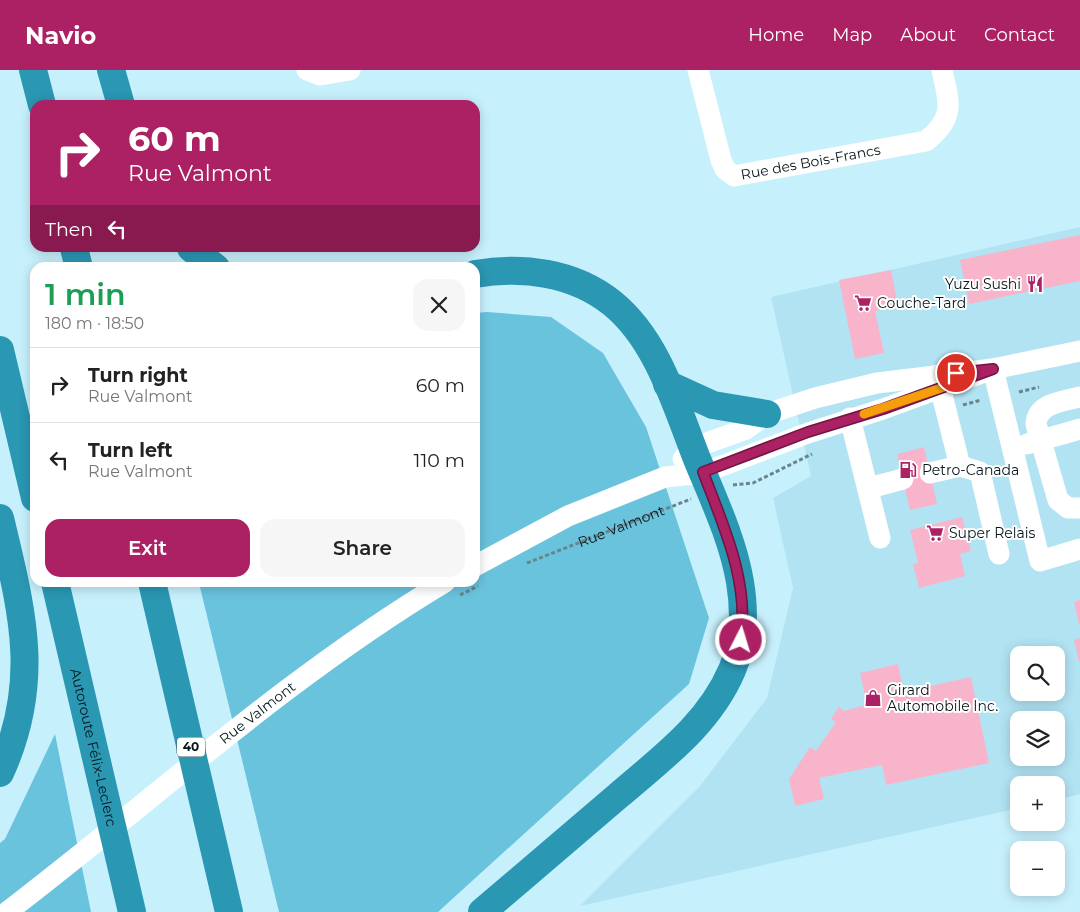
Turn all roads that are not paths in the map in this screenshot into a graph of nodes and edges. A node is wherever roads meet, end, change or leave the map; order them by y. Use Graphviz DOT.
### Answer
graph roads {
  1 [pos="34,70"];
  2 [pos="112,70"];
  3 [pos="307,70"];
  4 [pos="350,70"];
  5 [pos="698,70"];
  6 [pos="942,70"];
  7 [pos="41,100"];
  8 [pos="120,100"];
  9 [pos="197,252"];
  10 [pos="209,262"];
  11 [pos="480,273"];
  12 [pos="0,350"];
  13 [pos="1080,350"];
  14 [pos="993,369"];
  15 [pos="939,382"];
  16 [pos="667,384"];
  17 [pos="1080,397"];
  18 [pos="767,414"];
  19 [pos="850,418"];
  20 [pos="1080,430"];
  21 [pos="1041,441"];
  22 [pos="1011,449"];
  23 [pos="698,460"];
  24 [pos="30,463"];
  25 [pos="960,466"];
  26 [pos="930,473"];
  27 [pos="903,479"];
  28 [pos="868,488"];
  29 [pos="1080,508"];
  30 [pos="0,518"];
  31 [pos="880,538"];
  32 [pos="1080,549"];
  33 [pos="999,554"];
  34 [pos="480,574"];
  35 [pos="56,587"];
  36 [pos="153,587"];
  37 [pos="452,589"];
  38 [pos="0,773"];
  39 [pos="7,912"];
  40 [pos="132,912"];
  41 [pos="229,912"];
  42 [pos="482,912"];
  1 -- 7 [label="highway"];
  2 -- 8 [label="highway"];
  3 -- 4 [label="street"];
  5 -- 6 [label="street, Rue des Bois-Francs"];
  9 -- 10 [label="highway"];
  11 -- 16 [label="highway"];
  12 -- 24 [label="highway"];
  13 -- 14 [label="street, Rue Valmont"];
  14 -- 15 [label="street, Rue Valmont"];
  14 -- 22 [label="street"];
  15 -- 18 [label="street, Rue Valmont"];
  15 -- 19 [label="street, Rue Valmont"];
  15 -- 25 [label="street"];
  16 -- 18 [label="highway"];
  16 -- 23 [label="highway"];
  17 -- 21 [label="street"];
  18 -- 23 [label="street, Rue Valmont"];
  19 -- 23 [label="street, Rue Valmont"];
  19 -- 28 [label="street"];
  20 -- 21 [label="street"];
  21 -- 22 [label="street"];
  21 -- 29 [label="street"];
  22 -- 32 [label="street"];
  23 -- 34 [label="street, Rue Valmont"];
  23 -- 42 [label="highway"];
  25 -- 26 [label="street"];
  25 -- 33 [label="street"];
  27 -- 28 [label="street"];
  28 -- 31 [label="street"];
  30 -- 38 [label="highway"];
  35 -- 40 [label="highway, Autoroute Félix-Leclerc"];
  36 -- 41 [label="highway, 40"];
  37 -- 39 [label="street, Rue Valmont"];
}
